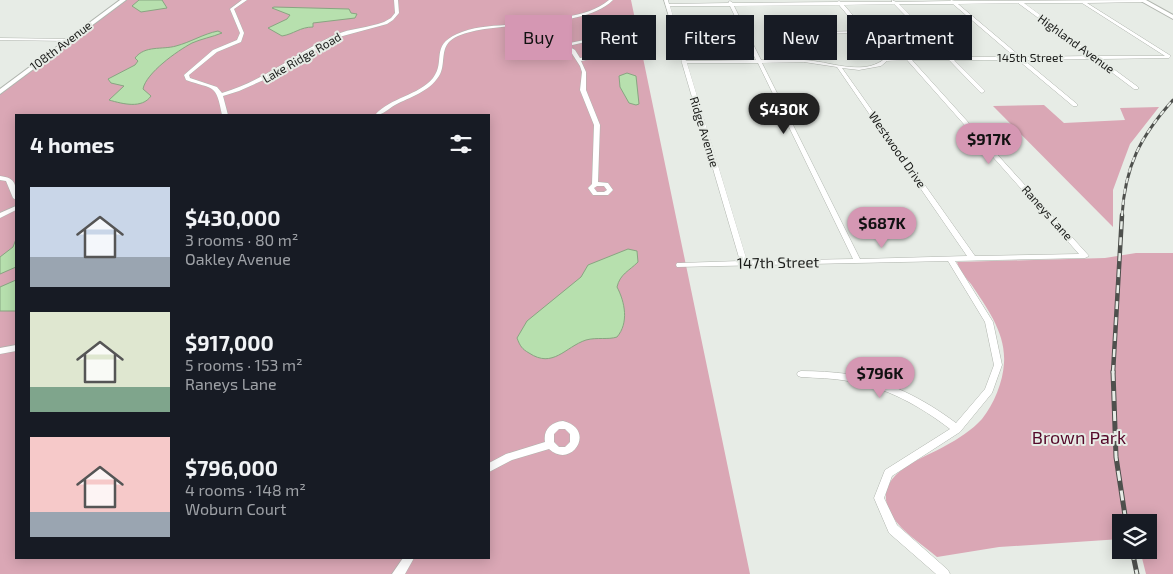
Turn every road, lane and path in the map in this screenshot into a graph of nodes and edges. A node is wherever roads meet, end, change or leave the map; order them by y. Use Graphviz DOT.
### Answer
graph roads {
  1 [pos="122,0"];
  2 [pos="245,0"];
  3 [pos="396,0"];
  4 [pos="606,0"];
  5 [pos="611,0"];
  6 [pos="1143,0"];
  7 [pos="952,1"];
  8 [pos="1017,1"];
  9 [pos="1082,1"];
  10 [pos="730,2"];
  11 [pos="839,2"];
  12 [pos="893,2"];
  13 [pos="666,3"];
  14 [pos="850,15"];
  15 [pos="906,15"];
  16 [pos="572,16"];
  17 [pos="1173,17"];
  18 [pos="505,26"];
  19 [pos="0,39"];
  20 [pos="70,40"];
  21 [pos="572,52"];
  22 [pos="1020,58"];
  23 [pos="1095,58"];
  24 [pos="972,59"];
  25 [pos="579,60"];
  26 [pos="582,60"];
  27 [pos="886,60"];
  28 [pos="909,60"];
  29 [pos="950,60"];
  30 [pos="758,61"];
  31 [pos="683,62"];
  32 [pos="838,66"];
  33 [pos="1136,88"];
  34 [pos="982,91"];
  35 [pos="0,92"];
  36 [pos="221,95"];
  37 [pos="1075,105"];
  38 [pos="225,114"];
  39 [pos="379,114"];
  40 [pos="0,178"];
  41 [pos="595,184"];
  42 [pos="15,195"];
  43 [pos="15,208"];
  44 [pos="0,216"];
  45 [pos="1085,256"];
  46 [pos="974,258"];
  47 [pos="950,259"];
  48 [pos="858,261"];
  49 [pos="744,263"];
  50 [pos="680,264"];
  51 [pos="15,348"];
  52 [pos="0,351"];
  53 [pos="801,374"];
  54 [pos="958,429"];
  55 [pos="549,445"];
  56 [pos="490,467"];
  57 [pos="408,559"];
  58 [pos="398,574"];
  59 [pos="944,574"];
  1 -- 20 [label="street, 108th Avenue"];
  2 -- 36 [label="street"];
  3 -- 36 [label="street, Lake Ridge Road"];
  4 -- 5 [label="street"];
  5 -- 16 [label="street"];
  6 -- 9 [label="street"];
  6 -- 17 [label="street"];
  7 -- 8 [label="street"];
  7 -- 12 [label="street"];
  7 -- 22 [label="street"];
  8 -- 9 [label="street"];
  8 -- 23 [label="street, Highland Avenue"];
  9 -- 23 [label="street, 145th Street"];
  10 -- 11 [label="street"];
  10 -- 13 [label="street"];
  10 -- 30 [label="street"];
  11 -- 12 [label="street"];
  11 -- 14 [label="street"];
  12 -- 15 [label="street"];
  13 -- 31 [label="street, Ridge Avenue"];
  18 -- 39 [label="street"];
  19 -- 20 [label="street"];
  20 -- 35 [label="street, 108th Avenue"];
  21 -- 25 [label="street"];
  22 -- 23 [label="street, 145th Street"];
  22 -- 24 [label="street, 145th Street"];
  22 -- 37 [label="street"];
  23 -- 33 [label="street, Highland Avenue"];
  25 -- 26 [label="street"];
  25 -- 41 [label="street"];
  27 -- 32 [label="street, 145th Street"];
  28 -- 45 [label="street, Raneys Lane"];
  29 -- 34 [label="street"];
  30 -- 31 [label="street, 145th Street"];
  30 -- 32 [label="street, 145th Street"];
  30 -- 48 [label="street"];
  31 -- 49 [label="street, Ridge Avenue"];
  32 -- 46 [label="street, Westwood Drive"];
  36 -- 38 [label="street"];
  40 -- 42 [label="street"];
  43 -- 44 [label="street"];
  45 -- 46 [label="street, 147th Street"];
  46 -- 47 [label="street, 147th Street"];
  47 -- 48 [label="street, 147th Street"];
  47 -- 54 [label="street"];
  48 -- 49 [label="street, 147th Street"];
  49 -- 50 [label="street, 147th Street"];
  51 -- 52 [label="street"];
  53 -- 54 [label="street"];
  54 -- 59 [label="street"];
  55 -- 56 [label="street"];
  57 -- 58 [label="street"];
}
